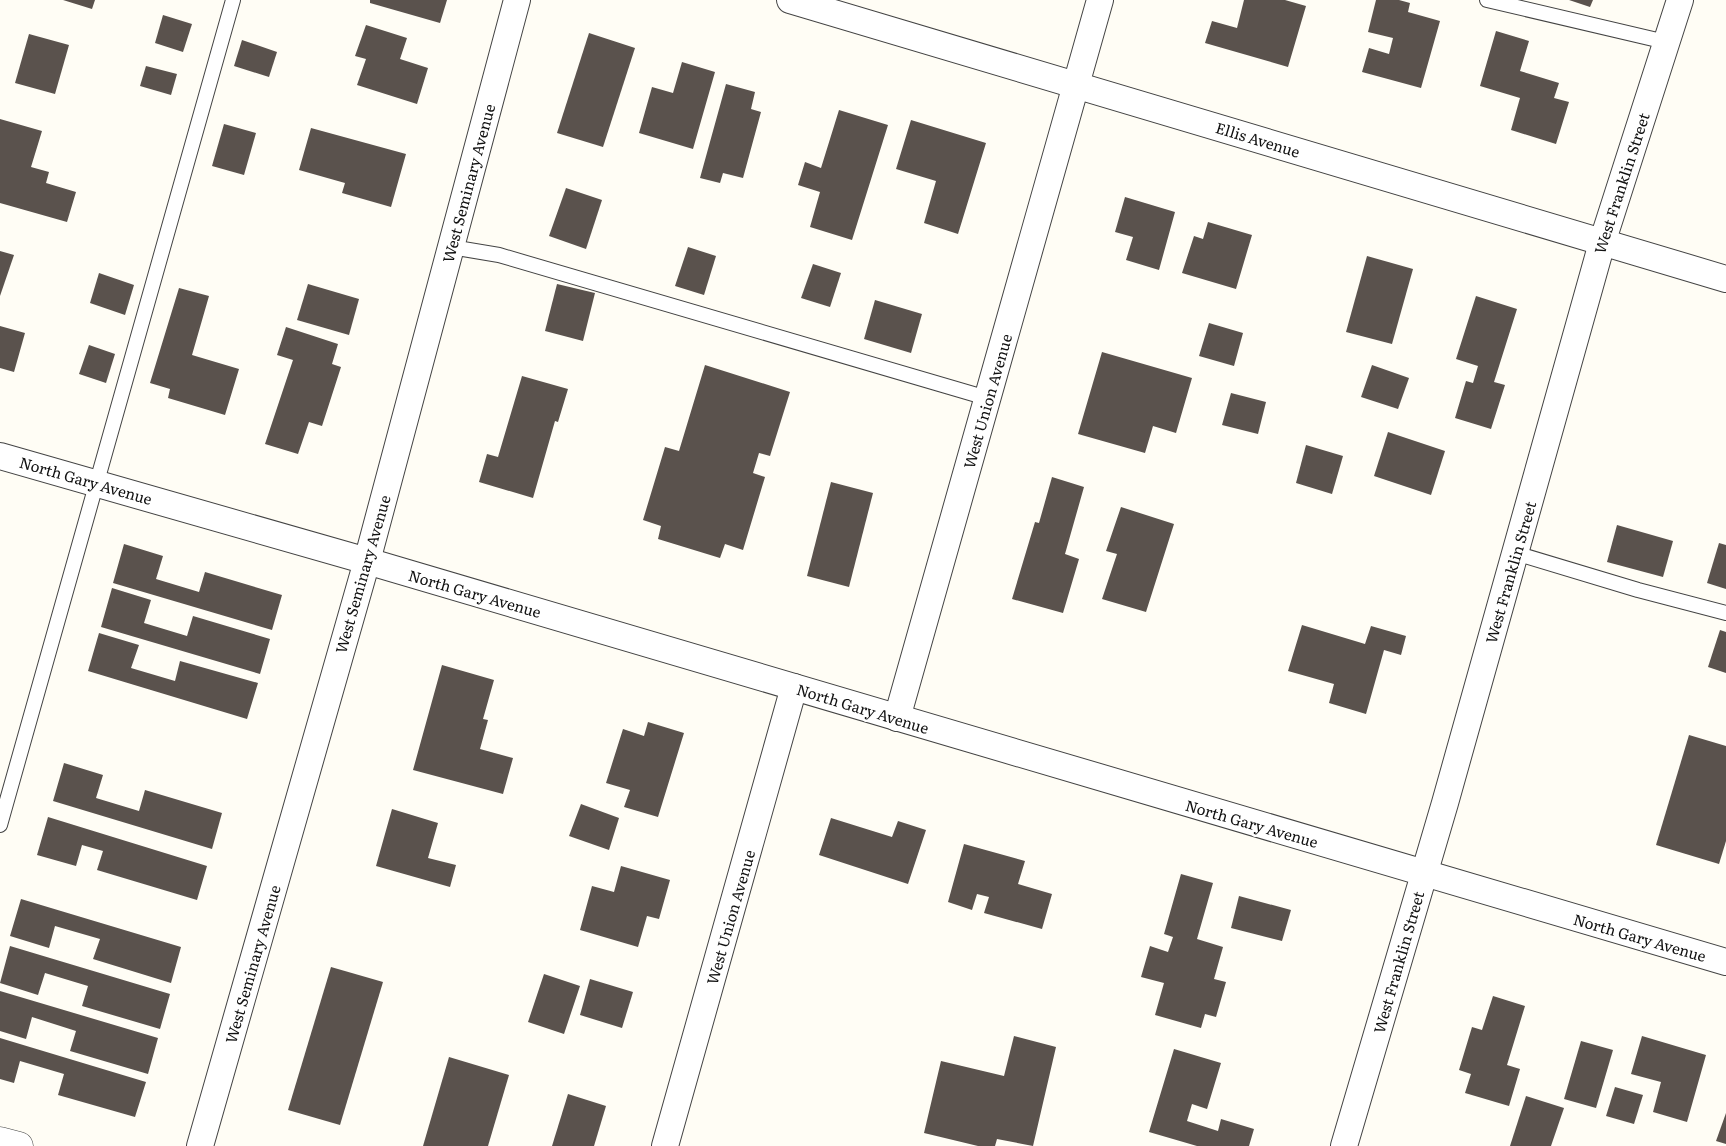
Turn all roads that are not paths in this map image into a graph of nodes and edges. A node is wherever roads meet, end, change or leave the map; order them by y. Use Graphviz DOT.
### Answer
graph roads {
  1 [pos="233,0"];
  2 [pos="517,0"];
  3 [pos="790,0"];
  4 [pos="1100,0"];
  5 [pos="1487,0"];
  6 [pos="1680,0"];
  7 [pos="1666,42"];
  8 [pos="1076,85"];
  9 [pos="1602,243"];
  10 [pos="451,247"];
  11 [pos="1726,279"];
  12 [pos="988,398"];
  13 [pos="0,456"];
  14 [pos="97,484"];
  15 [pos="1515,553"];
  16 [pos="367,561"];
  17 [pos="1726,613"];
  18 [pos="794,687"];
  19 [pos="897,718"];
  20 [pos="0,825"];
  21 [pos="1424,874"];
  22 [pos="1726,962"];
  23 [pos="0,1141"];
  24 [pos="18,1146"];
  25 [pos="200,1146"];
  26 [pos="665,1146"];
  27 [pos="1344,1146"];
  1 -- 14 [label="lane"];
  2 -- 10 [label="street, West Seminary Avenue"];
  3 -- 8 [label="street, Ellis Avenue"];
  4 -- 8 [label="street, West Union Avenue"];
  5 -- 7 [label="lane"];
  6 -- 7 [label="street, West Franklin Street"];
  7 -- 9 [label="street, West Franklin Street"];
  8 -- 9 [label="street, Ellis Avenue"];
  8 -- 12 [label="street, West Union Avenue"];
  9 -- 11 [label="street, Ellis Avenue"];
  9 -- 15 [label="street, West Franklin Street"];
  10 -- 12 [label="lane"];
  10 -- 16 [label="street, West Seminary Avenue"];
  12 -- 19 [label="street, West Union Avenue"];
  13 -- 14 [label="street, North Gary Avenue"];
  14 -- 16 [label="street, North Gary Avenue"];
  14 -- 20 [label="lane"];
  15 -- 17 [label="lane"];
  15 -- 21 [label="street, West Franklin Street"];
  16 -- 18 [label="street, North Gary Avenue"];
  16 -- 25 [label="street, West Seminary Avenue"];
  18 -- 19 [label="street, North Gary Avenue"];
  18 -- 26 [label="street, West Union Avenue"];
  19 -- 21 [label="street, North Gary Avenue"];
  21 -- 22 [label="street, North Gary Avenue"];
  21 -- 27 [label="street, West Franklin Street"];
  23 -- 24 [label="street"];
}
